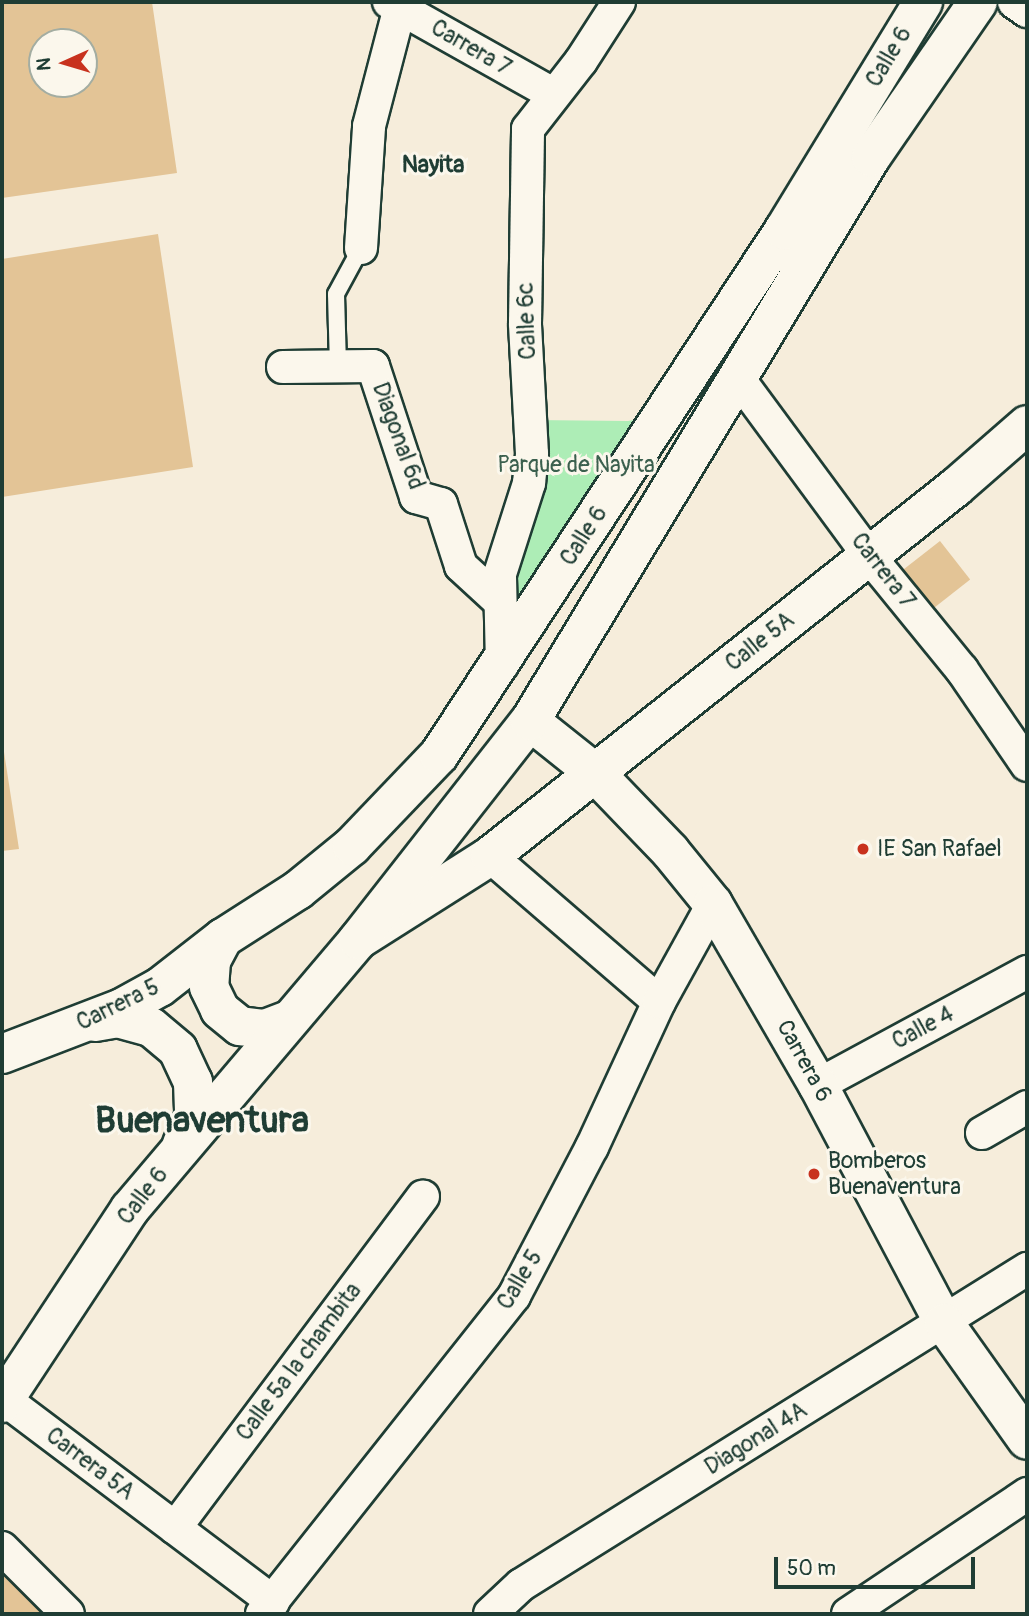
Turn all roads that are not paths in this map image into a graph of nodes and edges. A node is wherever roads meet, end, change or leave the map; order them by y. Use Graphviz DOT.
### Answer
graph roads {
  1 [pos="619,2"];
  2 [pos="923,2"];
  3 [pos="978,2"];
  4 [pos="1014,2"];
  5 [pos="394,4"];
  6 [pos="1027,11"];
  7 [pos="553,94"];
  8 [pos="361,248"];
  9 [pos="338,366"];
  10 [pos="283,367"];
  11 [pos="738,378"];
  12 [pos="1027,425"];
  13 [pos="869,556"];
  14 [pos="497,599"];
  15 [pos="502,665"];
  16 [pos="530,721"];
  17 [pos="1027,765"];
  18 [pos="594,772"];
  19 [pos="490,856"];
  20 [pos="713,904"];
  21 [pos="223,938"];
  22 [pos="358,940"];
  23 [pos="1027,972"];
  24 [pos="659,1002"];
  25 [pos="289,1020"];
  26 [pos="83,1024"];
  27 [pos="2,1054"];
  28 [pos="818,1085"];
  29 [pos="1027,1107"];
  30 [pos="982,1133"];
  31 [pos="180,1149"];
  32 [pos="423,1197"];
  33 [pos="1027,1269"];
  34 [pos="944,1323"];
  35 [pos="3,1401"];
  36 [pos="1027,1440"];
  37 [pos="1027,1494"];
  38 [pos="175,1528"];
  39 [pos="2,1548"];
  40 [pos="267,1608"];
  41 [pos="68,1614"];
  42 [pos="490,1614"];
  43 [pos="848,1614"];
  1 -- 7 [label="street, Calle 6c"];
  2 -- 15 [label="main road, Calle 6"];
  3 -- 11 [label="main road, Calle 6"];
  4 -- 6 [label="street"];
  5 -- 7 [label="street, Carrera 7"];
  5 -- 8 [label="street"];
  7 -- 14 [label="street, Calle 6c"];
  8 -- 9 [label="lane"];
  9 -- 10 [label="street"];
  9 -- 14 [label="street, Diagonal 6d"];
  11 -- 13 [label="street, Carrera 7"];
  11 -- 16 [label="main road, Calle 6"];
  12 -- 13 [label="main road, Calle 5A"];
  13 -- 17 [label="street, Carrera 7"];
  13 -- 18 [label="main road, Calle 5A"];
  14 -- 15 [label="street, Calle 6c"];
  15 -- 21 [label="main road, Calle 6"];
  16 -- 18 [label="main road, Carrera 6"];
  16 -- 22 [label="main road, Calle 6"];
  18 -- 19 [label="main road, Calle 5A"];
  18 -- 20 [label="main road, Carrera 6"];
  19 -- 22 [label="main road, Calle 6"];
  19 -- 24 [label="street"];
  20 -- 24 [label="street, Calle 5"];
  20 -- 28 [label="main road, Carrera 6"];
  21 -- 25 [label="main road"];
  21 -- 26 [label="main road, Carrera 5"];
  22 -- 25 [label="main road, Calle 6"];
  23 -- 28 [label="street, Calle 4"];
  24 -- 40 [label="street, Calle 5"];
  25 -- 31 [label="main road, Calle 6"];
  26 -- 27 [label="main road, Carrera 5"];
  26 -- 31 [label="main road"];
  28 -- 34 [label="main road, Carrera 6"];
  29 -- 30 [label="street"];
  31 -- 35 [label="main road, Calle 6"];
  32 -- 38 [label="street, Calle 5a la chambita"];
  33 -- 34 [label="street, Diagonal 4A"];
  34 -- 36 [label="main road, Carrera 6"];
  34 -- 42 [label="street, Diagonal 4A"];
  35 -- 38 [label="street, Carrera 5A"];
  37 -- 43 [label="street"];
  38 -- 40 [label="street, Carrera 5A"];
  39 -- 41 [label="street"];
}
